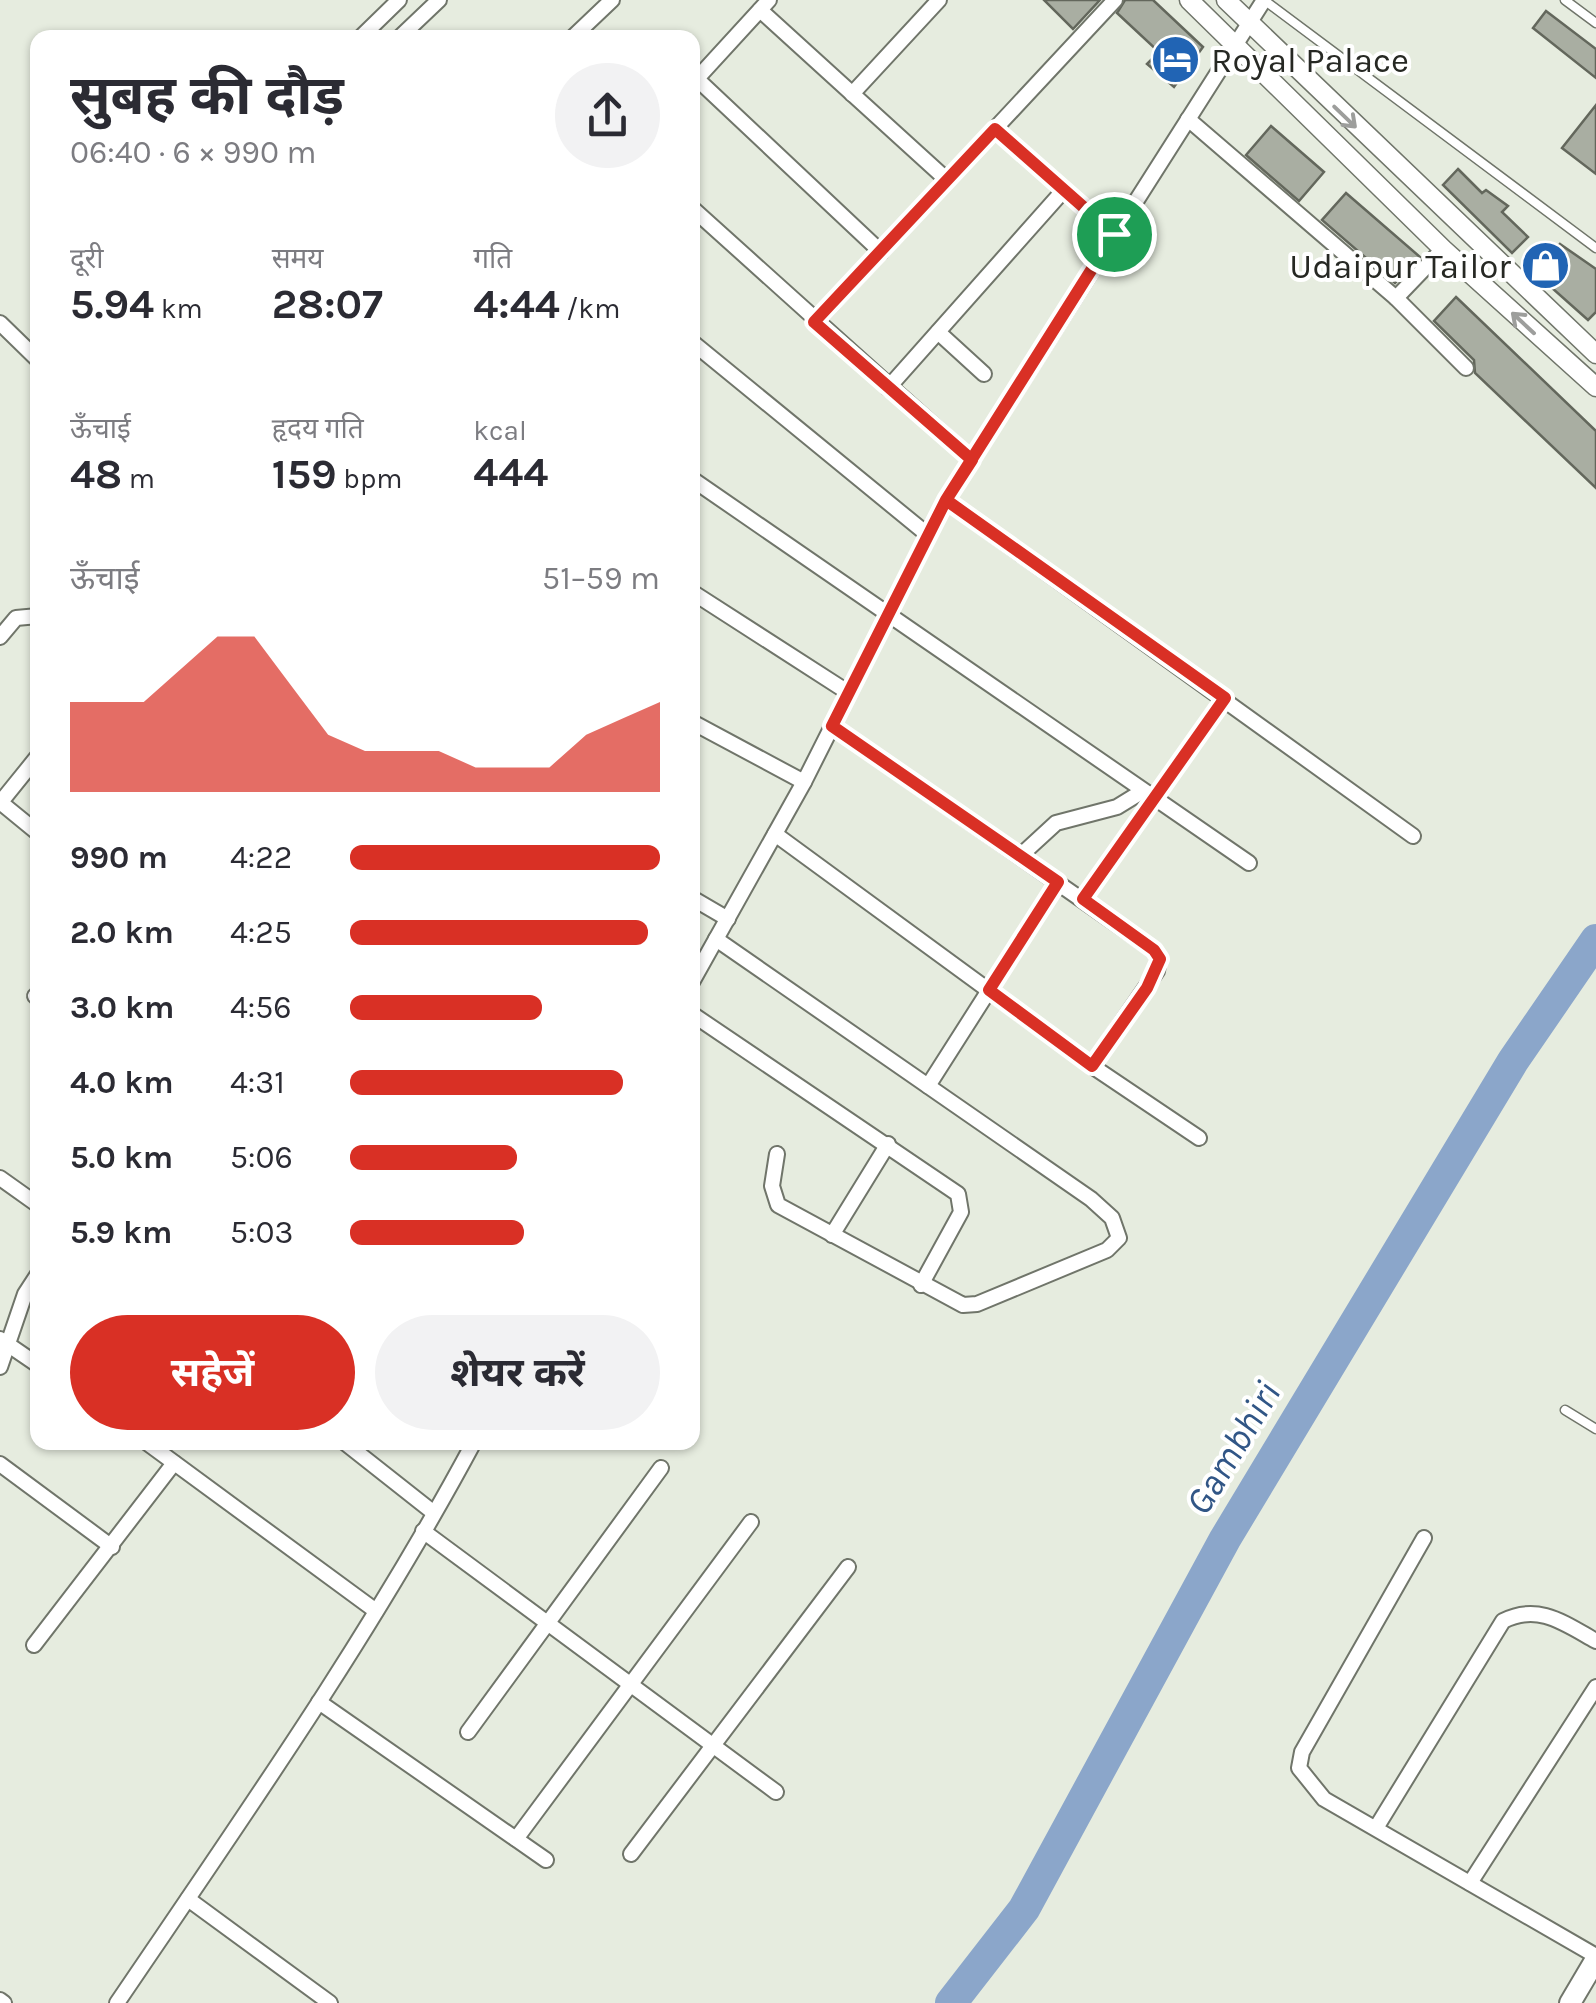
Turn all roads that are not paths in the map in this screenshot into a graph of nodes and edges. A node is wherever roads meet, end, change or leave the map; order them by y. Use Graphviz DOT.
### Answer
graph roads {
  1 [pos="398,0"];
  2 [pos="439,0"];
  3 [pos="612,0"];
  4 [pos="939,0"];
  5 [pos="1115,0"];
  6 [pos="1189,0"];
  7 [pos="1226,0"];
  8 [pos="1264,0"];
  9 [pos="1565,0"];
  10 [pos="765,5"];
  11 [pos="1249,24"];
  12 [pos="1596,24"];
  13 [pos="368,30"];
  14 [pos="413,30"];
  15 [pos="580,30"];
  16 [pos="1235,46"];
  17 [pos="700,76"];
  18 [pos="700,87"];
  19 [pos="852,94"];
  20 [pos="1188,120"];
  21 [pos="995,129"];
  22 [pos="948,180"];
  23 [pos="1064,190"];
  24 [pos="700,215"];
  25 [pos="1114,234"];
  26 [pos="1596,248"];
  27 [pos="1443,249"];
  28 [pos="880,252"];
  29 [pos="1396,298"];
  30 [pos="814,322"];
  31 [pos="0,323"];
  32 [pos="938,332"];
  33 [pos="700,349"];
  34 [pos="30,352"];
  35 [pos="1596,354"];
  36 [pos="1466,368"];
  37 [pos="984,374"];
  38 [pos="1596,387"];
  39 [pos="888,388"];
  40 [pos="972,460"];
  41 [pos="700,484"];
  42 [pos="946,500"];
  43 [pos="928,535"];
  44 [pos="700,597"];
  45 [pos="888,616"];
  46 [pos="30,617"];
  47 [pos="0,637"];
  48 [pos="849,693"];
  49 [pos="1225,698"];
  50 [pos="700,726"];
  51 [pos="832,726"];
  52 [pos="30,766"];
  53 [pos="804,782"];
  54 [pos="1149,794"];
  55 [pos="0,802"];
  56 [pos="30,826"];
  57 [pos="775,834"];
  58 [pos="1413,836"];
  59 [pos="1020,856"];
  60 [pos="1249,863"];
  61 [pos="1058,882"];
  62 [pos="1083,899"];
  63 [pos="700,903"];
  64 [pos="728,919"];
  65 [pos="716,939"];
  66 [pos="700,968"];
  67 [pos="989,990"];
  68 [pos="700,1019"];
  69 [pos="1092,1066"];
  70 [pos="928,1086"];
  71 [pos="1200,1138"];
  72 [pos="888,1144"];
  73 [pos="777,1154"];
  74 [pos="0,1178"];
  75 [pos="30,1199"];
  76 [pos="832,1235"];
  77 [pos="921,1285"];
  78 [pos="30,1286"];
  79 [pos="5,1342"];
  80 [pos="30,1359"];
  81 [pos="0,1366"];
  82 [pos="1565,1410"];
  83 [pos="1596,1429"];
  84 [pos="157,1450"];
  85 [pos="356,1450"];
  86 [pos="469,1450"];
  87 [pos="174,1463"];
  88 [pos="0,1464"];
  89 [pos="662,1468"];
  90 [pos="434,1513"];
  91 [pos="751,1522"];
  92 [pos="423,1531"];
  93 [pos="1424,1538"];
  94 [pos="112,1547"];
  95 [pos="848,1566"];
  96 [pos="376,1611"];
  97 [pos="548,1623"];
  98 [pos="1596,1640"];
  99 [pos="34,1645"];
  100 [pos="632,1685"];
  101 [pos="1596,1686"];
  102 [pos="318,1702"];
  103 [pos="468,1732"];
  104 [pos="713,1746"];
  105 [pos="776,1792"];
  106 [pos="1376,1828"];
  107 [pos="516,1839"];
  108 [pos="632,1854"];
  109 [pos="546,1860"];
  110 [pos="1470,1883"];
  111 [pos="188,1899"];
  112 [pos="1596,1958"];
  113 [pos="117,2003"];
  114 [pos="330,2003"];
  115 [pos="1570,2003"];
  1 -- 13 [label="street"];
  2 -- 14 [label="street"];
  3 -- 15 [label="street"];
  4 -- 19 [label="street"];
  5 -- 21 [label="street"];
  6 -- 16 [label="street"];
  7 -- 11 [label="street"];
  8 -- 11 [label="street"];
  8 -- 26 [label="lane"];
  9 -- 12 [label="lane"];
  10 -- 17 [label="street"];
  10 -- 19 [label="street"];
  11 -- 16 [label="street"];
  11 -- 35 [label="street, one-way"];
  16 -- 20 [label="street"];
  16 -- 27 [label="street"];
  18 -- 28 [label="street"];
  19 -- 22 [label="street"];
  20 -- 25 [label="street"];
  20 -- 29 [label="street"];
  21 -- 22 [label="street"];
  21 -- 23 [label="street"];
  22 -- 28 [label="street"];
  23 -- 25 [label="street"];
  23 -- 32 [label="street"];
  24 -- 30 [label="street"];
  25 -- 40 [label="street"];
  27 -- 29 [label="street"];
  38 -- 27 [label="street, one-way"];
  28 -- 30 [label="street"];
  29 -- 36 [label="street"];
  30 -- 39 [label="street"];
  31 -- 34 [label="street"];
  32 -- 37 [label="street"];
  32 -- 39 [label="street"];
  33 -- 43 [label="street"];
  39 -- 40 [label="street"];
  40 -- 42 [label="street"];
  41 -- 45 [label="street"];
  42 -- 43 [label="street"];
  42 -- 49 [label="street"];
  43 -- 45 [label="street"];
  44 -- 48 [label="street"];
  45 -- 48 [label="street"];
  45 -- 54 [label="street"];
  46 -- 47 [label="street"];
  48 -- 51 [label="street"];
  49 -- 54 [label="street"];
  49 -- 58 [label="street"];
  50 -- 53 [label="street"];
  51 -- 53 [label="street"];
  51 -- 59 [label="street"];
  52 -- 55 [label="street"];
  53 -- 57 [label="street"];
  54 -- 59 [label="street"];
  54 -- 60 [label="street"];
  54 -- 62 [label="street"];
  55 -- 56 [label="street"];
  57 -- 64 [label="street"];
  57 -- 67 [label="street"];
  59 -- 61 [label="street"];
  61 -- 62 [label="street"];
  61 -- 67 [label="street"];
  62 -- 69 [label="street"];
  63 -- 64 [label="street"];
  64 -- 65 [label="street"];
  65 -- 66 [label="street"];
  65 -- 70 [label="street"];
  67 -- 69 [label="street"];
  67 -- 70 [label="street"];
  68 -- 72 [label="street"];
  69 -- 71 [label="street"];
  70 -- 77 [label="street"];
  72 -- 76 [label="street"];
  72 -- 77 [label="street"];
  73 -- 76 [label="street"];
  74 -- 75 [label="street"];
  76 -- 77 [label="street"];
  78 -- 79 [label="street"];
  79 -- 80 [label="street"];
  79 -- 81 [label="street"];
  82 -- 83 [label="lane"];
  84 -- 87 [label="street"];
  85 -- 90 [label="street"];
  86 -- 90 [label="street"];
  87 -- 94 [label="street"];
  87 -- 96 [label="street"];
  88 -- 94 [label="street"];
  89 -- 97 [label="street"];
  90 -- 92 [label="street"];
  91 -- 100 [label="street"];
  92 -- 96 [label="street"];
  92 -- 97 [label="street"];
  93 -- 106 [label="street"];
  94 -- 99 [label="street"];
  95 -- 104 [label="street"];
  96 -- 102 [label="street"];
  97 -- 100 [label="street"];
  97 -- 103 [label="street"];
  98 -- 106 [label="street"];
  100 -- 104 [label="street"];
  100 -- 107 [label="street"];
  101 -- 110 [label="street"];
  102 -- 107 [label="street"];
  102 -- 111 [label="street"];
  104 -- 105 [label="street"];
  104 -- 108 [label="street"];
  106 -- 110 [label="street"];
  107 -- 109 [label="street"];
  110 -- 112 [label="street"];
  111 -- 113 [label="street"];
  111 -- 114 [label="street"];
  112 -- 115 [label="main road"];
}
